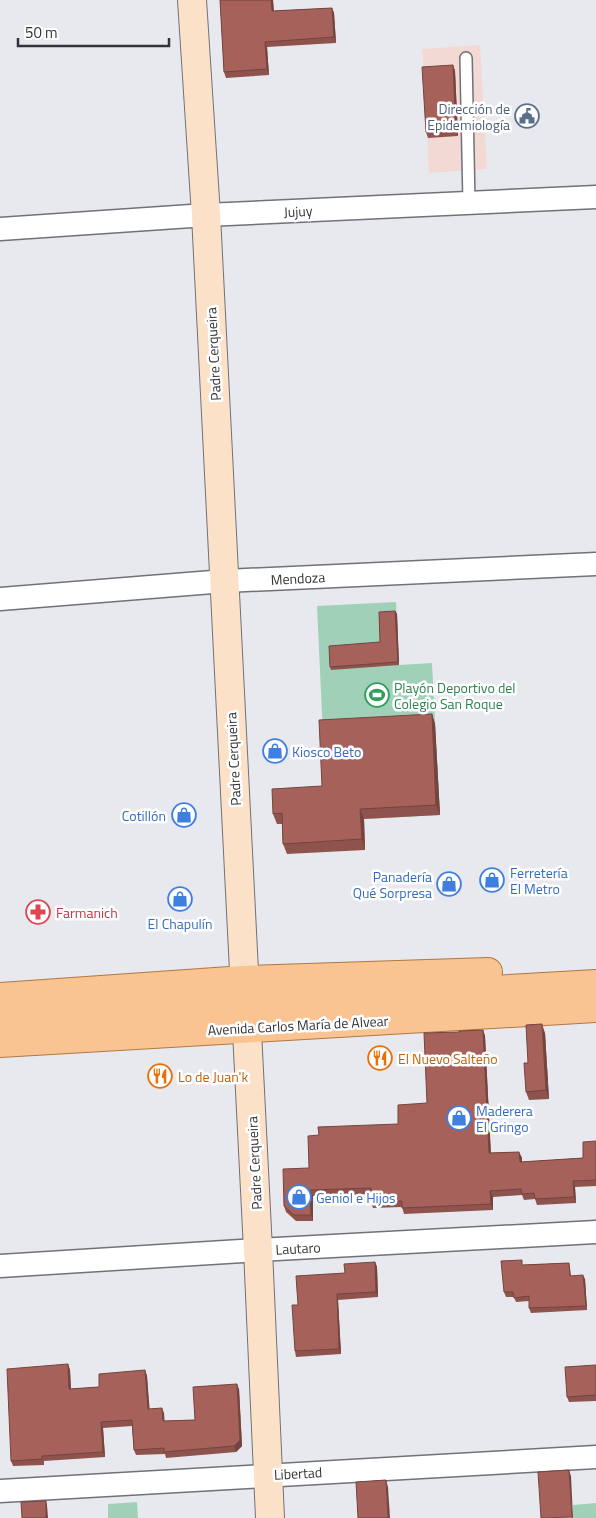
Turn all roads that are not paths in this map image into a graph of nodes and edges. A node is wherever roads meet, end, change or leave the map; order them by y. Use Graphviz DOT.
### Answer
graph roads {
  1 [pos="192,0"];
  2 [pos="466,58"];
  3 [pos="596,197"];
  4 [pos="469,203"];
  5 [pos="206,215"];
  6 [pos="0,229"];
  7 [pos="596,564"];
  8 [pos="224,581"];
  9 [pos="0,599"];
  10 [pos="596,968"];
  11 [pos="596,984"];
  12 [pos="0,997"];
  13 [pos="246,1004"];
  14 [pos="596,1008"];
  15 [pos="0,1018"];
  16 [pos="0,1043"];
  17 [pos="596,1232"];
  18 [pos="258,1250"];
  19 [pos="0,1266"];
  20 [pos="596,1457"];
  21 [pos="268,1475"];
  22 [pos="0,1491"];
  23 [pos="270,1518"];
  1 -- 5 [label="street, Padre Cerqueira"];
  2 -- 4 [label="lane"];
  3 -- 4 [label="street, Jujuy"];
  4 -- 5 [label="street, Jujuy"];
  5 -- 6 [label="street, Jujuy"];
  5 -- 8 [label="street, Padre Cerqueira"];
  7 -- 8 [label="street, Mendoza"];
  8 -- 9 [label="street, Mendoza"];
  8 -- 13 [label="street, Padre Cerqueira"];
  10 -- 13 [label="main road, Avenida Carlos María de Alvear"];
  11 -- 13 [label="main road, Avenida Carlos María de Alvear"];
  12 -- 13 [label="main road, Avenida Carlos María de Alvear"];
  13 -- 14 [label="main road, Avenida Carlos María de Alvear"];
  13 -- 15 [label="main road, Avenida Carlos María de Alvear"];
  13 -- 16 [label="main road, Avenida Carlos María de Alvear"];
  13 -- 18 [label="street, Padre Cerqueira"];
  17 -- 18 [label="street, Lautaro"];
  18 -- 19 [label="street, Lautaro"];
  18 -- 21 [label="street, Padre Cerqueira"];
  20 -- 21 [label="street, Libertad"];
  21 -- 22 [label="street, Libertad"];
  21 -- 23 [label="street, Padre Cerqueira"];
}
